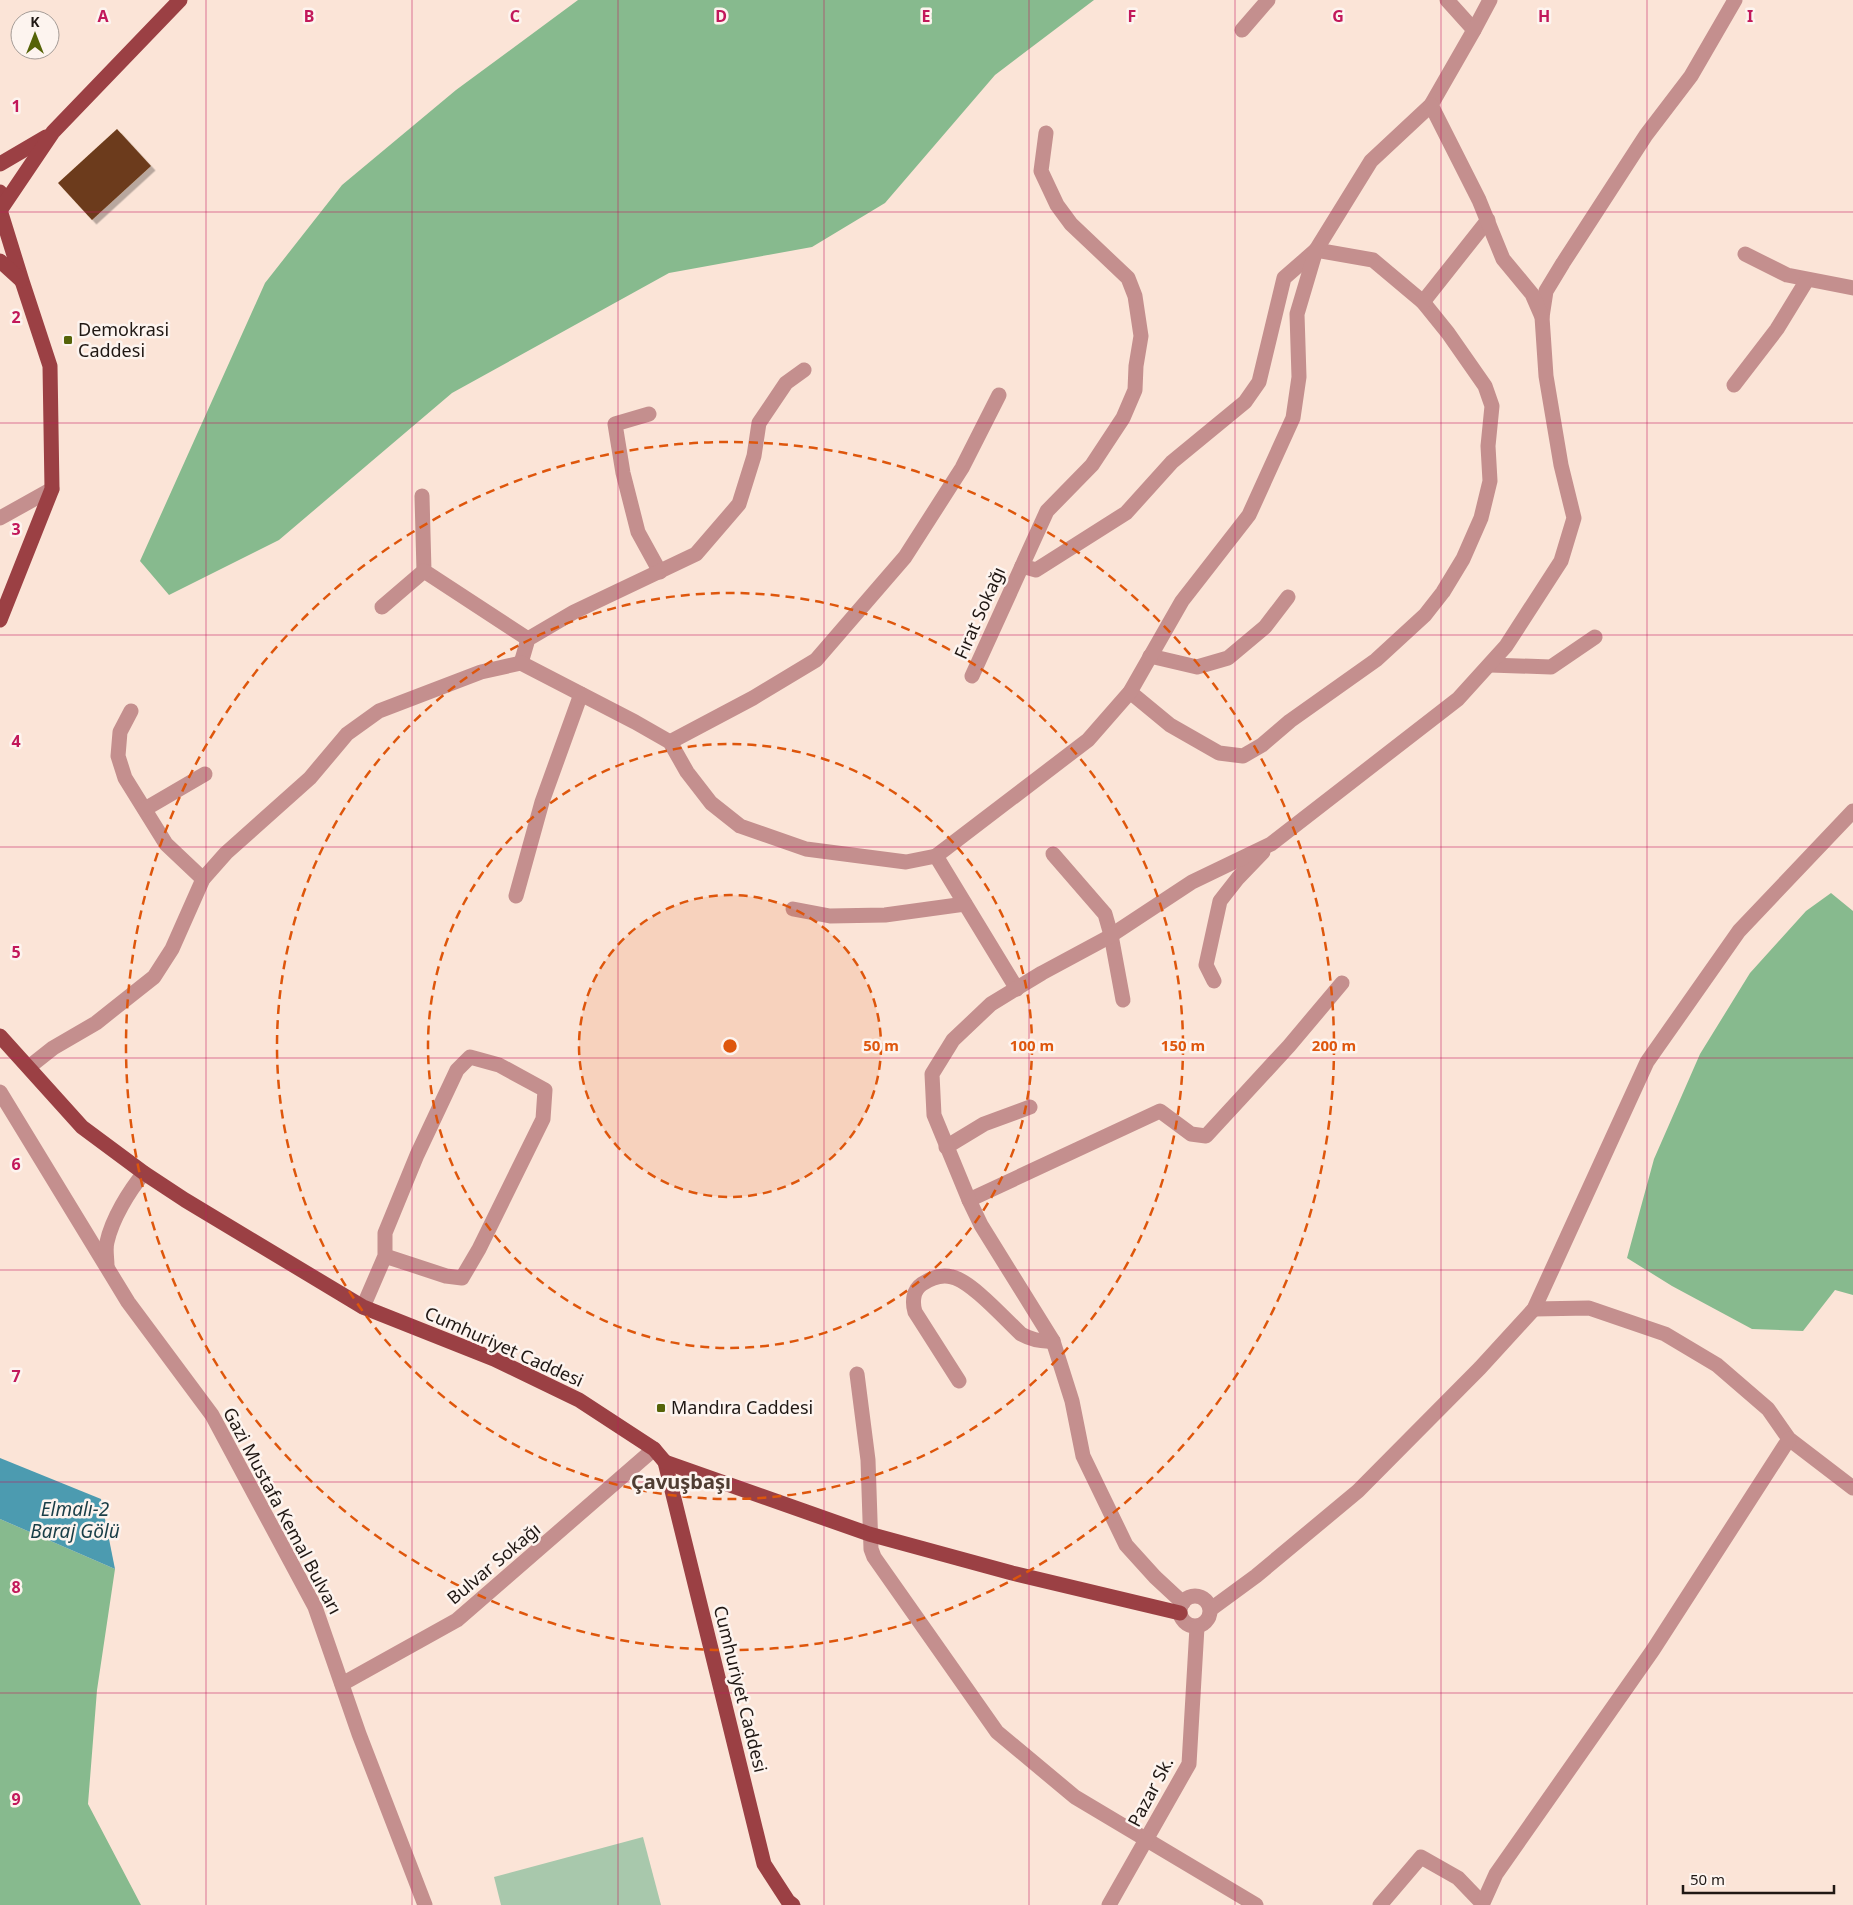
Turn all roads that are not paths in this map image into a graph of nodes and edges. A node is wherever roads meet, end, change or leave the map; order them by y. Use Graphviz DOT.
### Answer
graph roads {
  1 [pos="180,0"];
  2 [pos="1268,0"];
  3 [pos="1447,0"];
  4 [pos="1490,0"];
  5 [pos="1735,0"];
  6 [pos="1242,30"];
  7 [pos="1474,30"];
  8 [pos="1431,105"];
  9 [pos="54,132"];
  10 [pos="1046,133"];
  11 [pos="0,164"];
  12 [pos="0,192"];
  13 [pos="0,210"];
  14 [pos="1488,220"];
  15 [pos="1316,250"];
  16 [pos="1745,254"];
  17 [pos="0,261"];
  18 [pos="1806,280"];
  19 [pos="22,281"];
  20 [pos="1853,288"];
  21 [pos="1423,302"];
  22 [pos="1542,317"];
  23 [pos="804,370"];
  24 [pos="1734,385"];
  25 [pos="999,395"];
  26 [pos="649,414"];
  27 [pos="52,489"];
  28 [pos="422,496"];
  29 [pos="0,518"];
  30 [pos="1022,566"];
  31 [pos="424,571"];
  32 [pos="660,572"];
  33 [pos="1288,597"];
  34 [pos="382,607"];
  35 [pos="0,620"];
  36 [pos="1595,637"];
  37 [pos="528,640"];
  38 [pos="1150,656"];
  39 [pos="521,663"];
  40 [pos="1490,665"];
  41 [pos="972,676"];
  42 [pos="1130,692"];
  43 [pos="581,694"];
  44 [pos="131,711"];
  45 [pos="670,742"];
  46 [pos="205,774"];
  47 [pos="144,809"];
  48 [pos="1853,810"];
  49 [pos="1271,844"];
  50 [pos="1053,854"];
  51 [pos="936,856"];
  52 [pos="203,879"];
  53 [pos="516,896"];
  54 [pos="965,904"];
  55 [pos="793,909"];
  56 [pos="1112,936"];
  57 [pos="1214,981"];
  58 [pos="1342,983"];
  59 [pos="1017,989"];
  60 [pos="1123,1000"];
  61 [pos="0,1036"];
  62 [pos="29,1067"];
  63 [pos="0,1092"];
  64 [pos="1030,1108"];
  65 [pos="946,1147"];
  66 [pos="144,1173"];
  67 [pos="970,1200"];
  68 [pos="385,1256"];
  69 [pos="107,1267"];
  70 [pos="363,1307"];
  71 [pos="1534,1309"];
  72 [pos="1053,1341"];
  73 [pos="857,1374"];
  74 [pos="958,1381"];
  75 [pos="1788,1439"];
  76 [pos="654,1449"];
  77 [pos="665,1462"];
  78 [pos="1853,1488"];
  79 [pos="870,1534"];
  80 [pos="1181,1608"];
  81 [pos="1211,1609"];
  82 [pos="1197,1627"];
  83 [pos="342,1684"];
  84 [pos="1147,1839"];
  85 [pos="1482,1904"];
  86 [pos="425,1905"];
  87 [pos="793,1905"];
  88 [pos="1109,1905"];
  89 [pos="1256,1905"];
  90 [pos="1380,1905"];
  1 -- 9 [label="main road"];
  2 -- 6 [label="street"];
  3 -- 7 [label="street"];
  4 -- 7 [label="street"];
  5 -- 22 [label="street"];
  7 -- 8 [label="street"];
  8 -- 14 [label="street"];
  8 -- 15 [label="street"];
  9 -- 11 [label="main road"];
  9 -- 13 [label="main road"];
  10 -- 30 [label="street, Fırat Sokağı"];
  12 -- 13 [label="main road"];
  13 -- 19 [label="main road"];
  14 -- 21 [label="street"];
  14 -- 22 [label="street"];
  15 -- 21 [label="street"];
  15 -- 30 [label="street"];
  15 -- 38 [label="street"];
  16 -- 18 [label="street"];
  17 -- 19 [label="main road"];
  18 -- 20 [label="street"];
  18 -- 24 [label="street"];
  19 -- 27 [label="main road"];
  21 -- 42 [label="street"];
  22 -- 40 [label="street"];
  23 -- 32 [label="street"];
  25 -- 45 [label="street"];
  26 -- 32 [label="street"];
  27 -- 29 [label="street"];
  27 -- 35 [label="main road"];
  28 -- 31 [label="street"];
  30 -- 41 [label="street, Fırat Sokağı"];
  31 -- 34 [label="street"];
  31 -- 37 [label="street"];
  32 -- 37 [label="street"];
  33 -- 38 [label="street"];
  36 -- 40 [label="street"];
  37 -- 39 [label="street"];
  38 -- 42 [label="street"];
  39 -- 43 [label="street"];
  39 -- 52 [label="street"];
  40 -- 49 [label="street"];
  42 -- 51 [label="street"];
  43 -- 45 [label="street"];
  43 -- 53 [label="street"];
  44 -- 47 [label="street"];
  45 -- 51 [label="street"];
  46 -- 47 [label="street"];
  47 -- 52 [label="street"];
  48 -- 71 [label="street"];
  49 -- 56 [label="street"];
  49 -- 57 [label="street"];
  50 -- 56 [label="street"];
  51 -- 54 [label="street"];
  52 -- 62 [label="street"];
  54 -- 55 [label="street"];
  54 -- 59 [label="street"];
  56 -- 59 [label="street"];
  56 -- 60 [label="street"];
  58 -- 67 [label="street"];
  59 -- 65 [label="street"];
  61 -- 62 [label="main road, Cumhuriyet Caddesi"];
  62 -- 66 [label="main road, Cumhuriyet Caddesi"];
  63 -- 69 [label="street, Gazi Mustafa Kemal Bulvarı"];
  64 -- 65 [label="street"];
  65 -- 67 [label="street"];
  66 -- 69 [label="street"];
  66 -- 70 [label="main road, Cumhuriyet Caddesi"];
  67 -- 72 [label="street"];
  68 -- 68 [label="street"];
  68 -- 70 [label="street"];
  69 -- 83 [label="street, Gazi Mustafa Kemal Bulvarı"];
  70 -- 76 [label="main road, Cumhuriyet Caddesi"];
  71 -- 75 [label="street"];
  71 -- 81 [label="street"];
  72 -- 74 [label="street"];
  72 -- 80 [label="street"];
  73 -- 79 [label="street"];
  75 -- 78 [label="street"];
  75 -- 85 [label="street"];
  76 -- 77 [label="main road, Cumhuriyet Caddesi"];
  76 -- 83 [label="street, Bulvar Sokağı"];
  77 -- 79 [label="main road"];
  77 -- 87 [label="main road, Cumhuriyet Caddesi"];
  79 -- 80 [label="main road"];
  79 -- 84 [label="street"];
  80 -- 81 [label="street"];
  80 -- 82 [label="street"];
  81 -- 82 [label="street"];
  82 -- 84 [label="street, Pazar Sk."];
  83 -- 86 [label="street, Gazi Mustafa Kemal Bulvarı"];
  84 -- 88 [label="street, Pazar Sk."];
  84 -- 89 [label="street"];
  85 -- 90 [label="street"];
}
